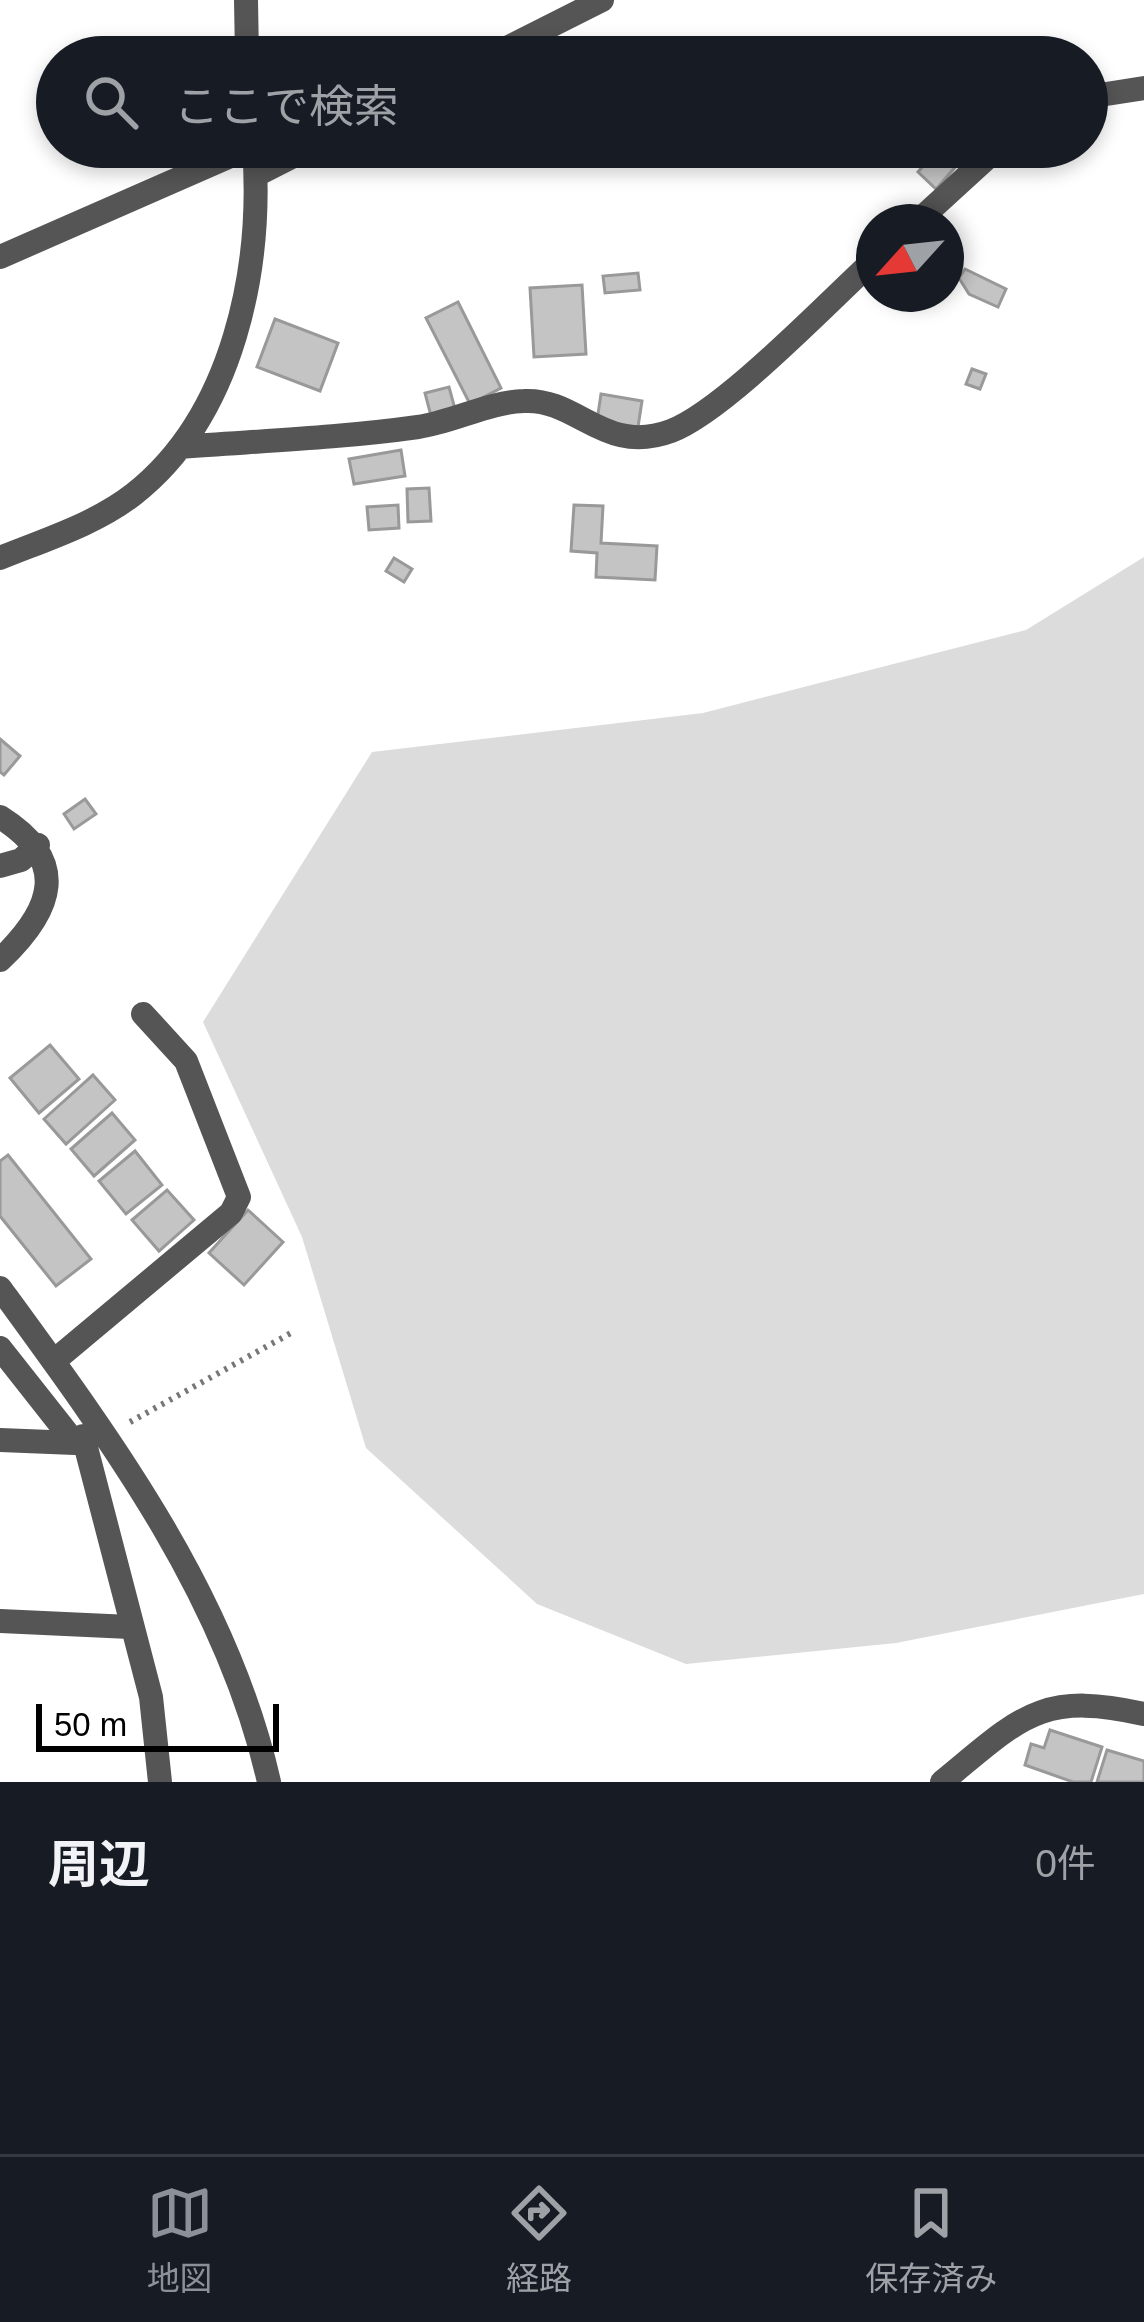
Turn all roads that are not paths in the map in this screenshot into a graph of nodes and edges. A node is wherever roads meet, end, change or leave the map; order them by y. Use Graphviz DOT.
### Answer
graph roads {
  1 [pos="246,0"];
  2 [pos="602,0"];
  3 [pos="247,36"];
  4 [pos="531,36"];
  5 [pos="1144,88"];
  6 [pos="1108,94"];
  7 [pos="205,168"];
  8 [pos="255,168"];
  9 [pos="270,168"];
  10 [pos="976,168"];
  11 [pos="256,175"];
  12 [pos="937,204"];
  13 [pos="0,257"];
  14 [pos="856,276"];
  15 [pos="180,447"];
  16 [pos="0,558"];
  17 [pos="0,817"];
  18 [pos="38,845"];
  19 [pos="0,868"];
  20 [pos="0,960"];
  21 [pos="143,1014"];
  22 [pos="0,1288"];
  23 [pos="0,1348"];
  24 [pos="54,1361"];
  25 [pos="90,1434"];
  26 [pos="0,1440"];
  27 [pos="0,1621"];
  28 [pos="130,1627"];
  29 [pos="1144,1714"];
  30 [pos="160,1782"];
  31 [pos="269,1782"];
  32 [pos="942,1782"];
  1 -- 3 [label="street"];
  2 -- 4 [label="street"];
  5 -- 6 [label="street"];
  7 -- 13 [label="street"];
  8 -- 11 [label="street"];
  9 -- 11 [label="street"];
  10 -- 12 [label="street"];
  11 -- 15 [label="street"];
  14 -- 15 [label="street"];
  15 -- 16 [label="street"];
  17 -- 18 [label="street"];
  18 -- 19 [label="street"];
  18 -- 20 [label="street"];
  21 -- 24 [label="street"];
  22 -- 24 [label="street"];
  23 -- 25 [label="street"];
  24 -- 25 [label="street"];
  25 -- 26 [label="street"];
  25 -- 28 [label="street"];
  25 -- 31 [label="street"];
  27 -- 28 [label="street"];
  28 -- 30 [label="street"];
  29 -- 32 [label="street"];
}
